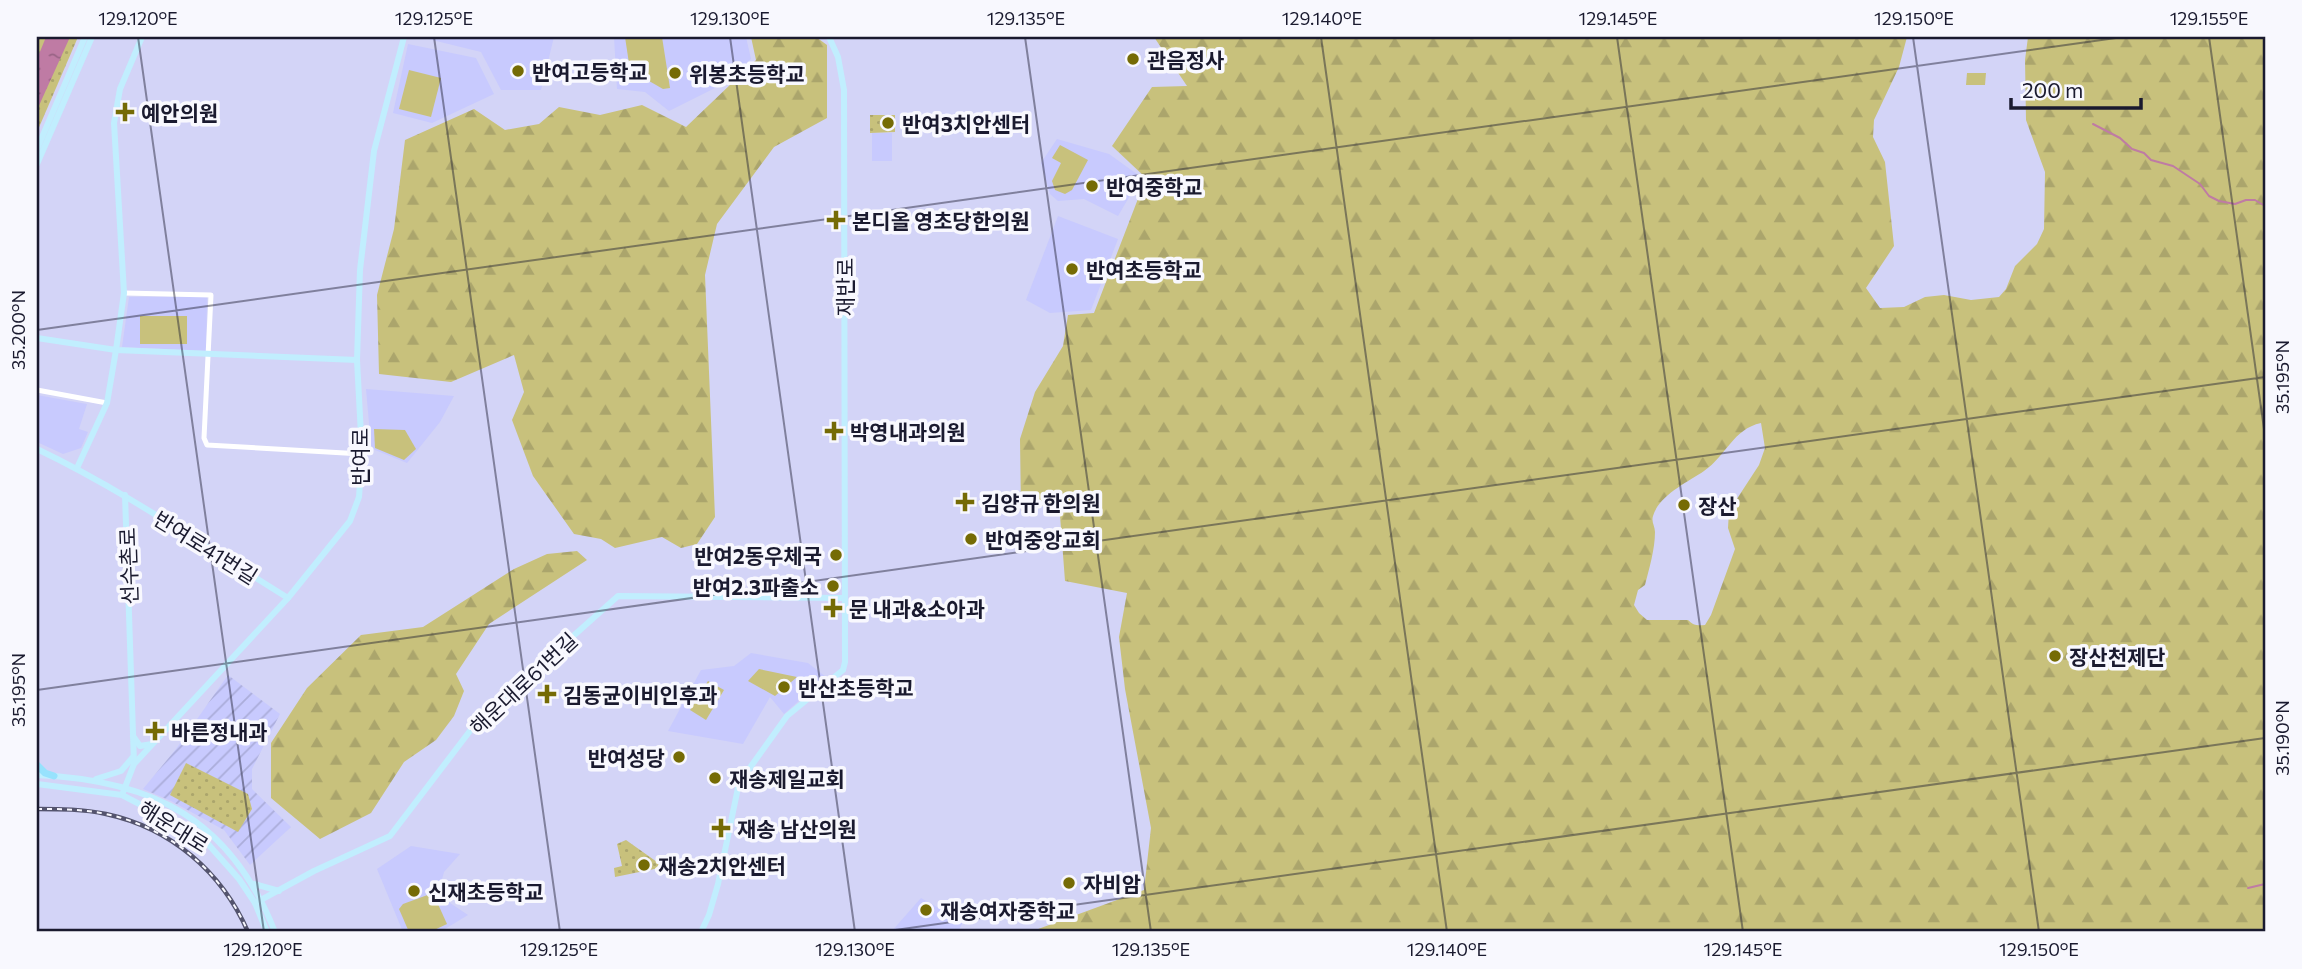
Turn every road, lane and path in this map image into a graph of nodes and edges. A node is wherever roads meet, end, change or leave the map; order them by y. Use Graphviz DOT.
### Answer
graph roads {
  1 [pos="85,37"];
  2 [pos="92,37"];
  3 [pos="142,37"];
  4 [pos="401,37"];
  5 [pos="828,37"];
  6 [pos="37,149"];
  7 [pos="37,164"];
  8 [pos="124,293"];
  9 [pos="37,338"];
  10 [pos="116,350"];
  11 [pos="208,355"];
  12 [pos="357,360"];
  13 [pos="37,390"];
  14 [pos="107,403"];
  15 [pos="37,449"];
  16 [pos="362,454"];
  17 [pos="77,468"];
  18 [pos="125,495"];
  19 [pos="288,598"];
  20 [pos="844,598"];
  21 [pos="132,734"];
  22 [pos="152,744"];
  23 [pos="133,760"];
  24 [pos="37,765"];
  25 [pos="37,775"];
  26 [pos="54,776"];
  27 [pos="94,779"];
  28 [pos="37,784"];
  29 [pos="124,786"];
  30 [pos="122,795"];
  31 [pos="253,883"];
  32 [pos="279,891"];
  33 [pos="259,902"];
  34 [pos="267,932"];
  35 [pos="275,932"];
  36 [pos="701,932"];
  1 -- 6 [label="main road"];
  2 -- 7 [label="main road"];
  3 -- 8 [label="main road"];
  4 -- 12 [label="main road, 반여로"];
  5 -- 20 [label="main road, 재반로"];
  8 -- 10 [label="main road"];
  8 -- 11 [label="street"];
  9 -- 10 [label="main road"];
  10 -- 11 [label="main road"];
  10 -- 14 [label="main road"];
  11 -- 12 [label="main road"];
  11 -- 16 [label="street"];
  12 -- 16 [label="main road, 반여로"];
  13 -- 14 [label="street"];
  14 -- 17 [label="main road"];
  15 -- 17 [label="main road"];
  16 -- 19 [label="main road, 반여로"];
  17 -- 18 [label="main road"];
  18 -- 19 [label="main road, 반여로41번길"];
  18 -- 21 [label="main road, 선수촌로"];
  19 -- 22 [label="main road, 반여로"];
  20 -- 32 [label="main road, 해운대로61번길"];
  20 -- 36 [label="main road"];
  21 -- 22 [label="main road"];
  21 -- 23 [label="main road, 선수촌로"];
  22 -- 23 [label="main road, 반여로"];
  23 -- 27 [label="main road"];
  23 -- 29 [label="main road, 반여로"];
  24 -- 26 [label="highway"];
  25 -- 26 [label="main road, 해운대로"];
  26 -- 27 [label="main road, 해운대로"];
  27 -- 29 [label="main road, 해운대로"];
  28 -- 30 [label="main road, 해운대로"];
  29 -- 30 [label="main road, 반여로"];
  29 -- 31 [label="main road, 해운대로"];
  30 -- 33 [label="main road, 해운대로"];
  31 -- 32 [label="main road"];
  31 -- 33 [label="main road, 해운대로"];
  32 -- 33 [label="main road, 해운대로61번길"];
  33 -- 34 [label="main road, 해운대로"];
  33 -- 35 [label="main road, 해운대로"];
}
